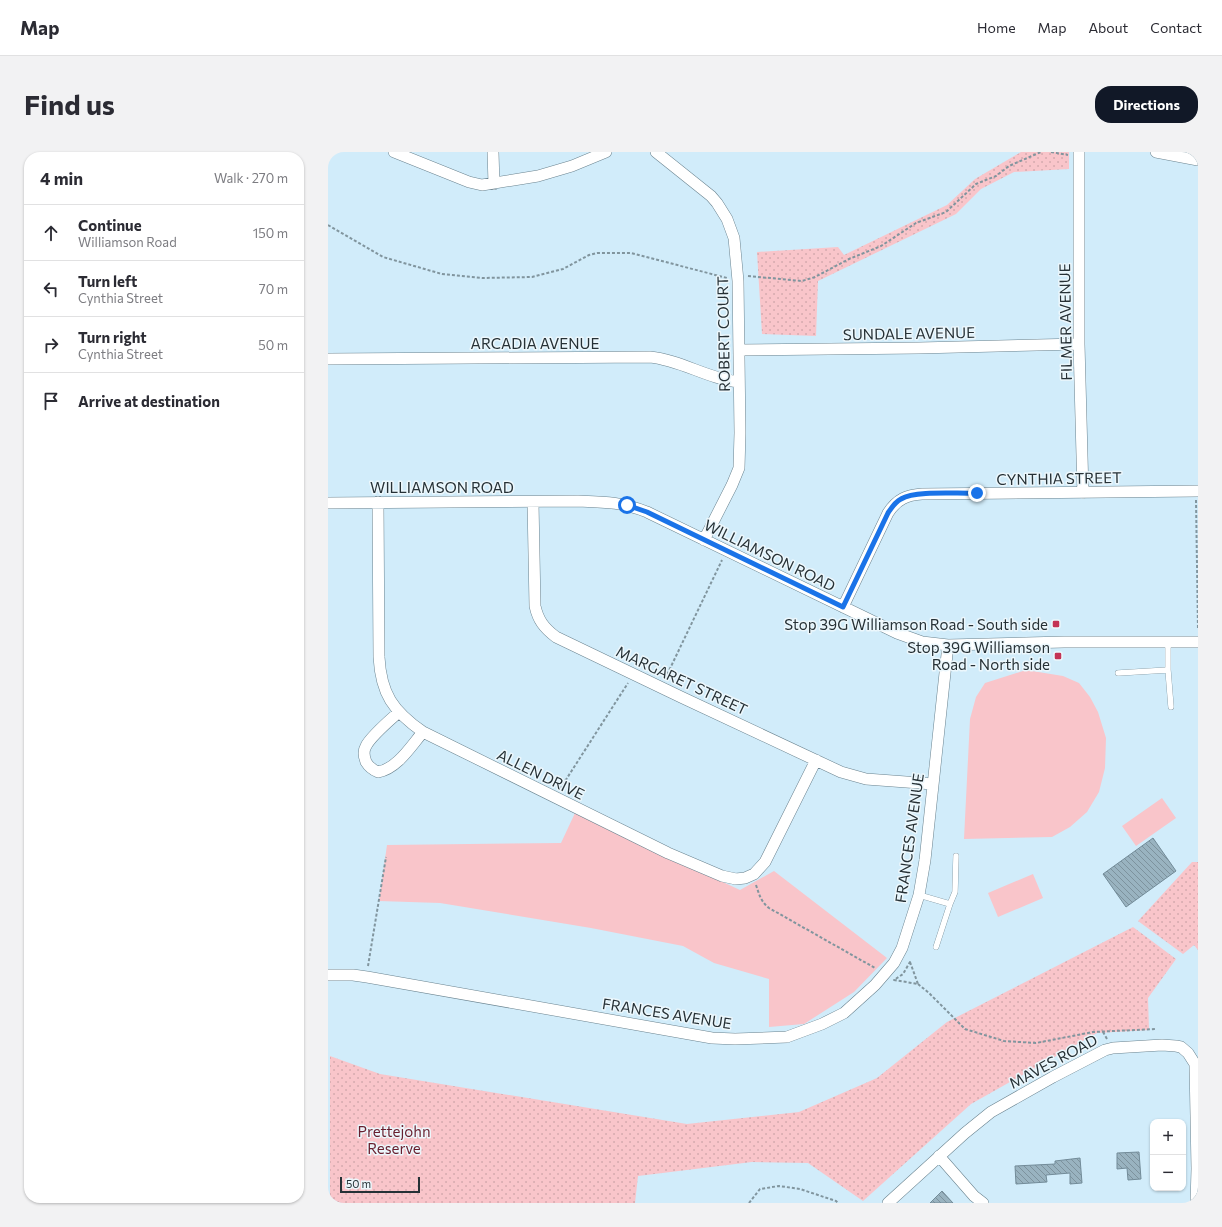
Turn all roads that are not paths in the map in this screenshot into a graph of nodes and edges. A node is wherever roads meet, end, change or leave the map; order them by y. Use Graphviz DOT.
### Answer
graph roads {
  1 [pos="394,152"];
  2 [pos="494,152"];
  3 [pos="606,152"];
  4 [pos="656,152"];
  5 [pos="1156,152"];
  6 [pos="1079,154"];
  7 [pos="1198,160"];
  8 [pos="494,184"];
  9 [pos="1079,344"];
  10 [pos="739,350"];
  11 [pos="328,359"];
  12 [pos="739,382"];
  13 [pos="1197,491"];
  14 [pos="1083,493"];
  15 [pos="378,502"];
  16 [pos="533,502"];
  17 [pos="328,503"];
  18 [pos="704,540"];
  19 [pos="843,607"];
  20 [pos="1168,642"];
  21 [pos="1198,642"];
  22 [pos="948,645"];
  23 [pos="1168,670"];
  24 [pos="1118,673"];
  25 [pos="1171,707"];
  26 [pos="399,712"];
  27 [pos="423,732"];
  28 [pos="816,760"];
  29 [pos="933,784"];
  30 [pos="956,856"];
  31 [pos="919,894"];
  32 [pos="950,904"];
  33 [pos="936,947"];
  34 [pos="328,975"];
  35 [pos="1197,1084"];
  36 [pos="939,1156"];
  37 [pos="888,1203"];
  38 [pos="983,1203"];
  39 [pos="1196,1203"];
  1 -- 8 [label="street"];
  2 -- 8 [label="street"];
  3 -- 8 [label="street"];
  4 -- 10 [label="street, ROBERT COURT"];
  5 -- 7 [label="street"];
  6 -- 9 [label="street, FILMER AVENUE"];
  9 -- 10 [label="street, SUNDALE AVENUE"];
  9 -- 14 [label="street, FILMER AVENUE"];
  10 -- 12 [label="street, ROBERT COURT"];
  11 -- 12 [label="street, ARCADIA AVENUE"];
  12 -- 18 [label="street, ROBERT COURT"];
  13 -- 14 [label="street, CYNTHIA STREET"];
  14 -- 19 [label="street, CYNTHIA STREET"];
  15 -- 16 [label="street, WILLIAMSON ROAD"];
  15 -- 17 [label="street, WILLIAMSON ROAD"];
  15 -- 26 [label="street, ALLEN DRIVE"];
  16 -- 18 [label="street, WILLIAMSON ROAD"];
  16 -- 28 [label="street, MARGARET STREET"];
  18 -- 19 [label="street, WILLIAMSON ROAD"];
  19 -- 22 [label="street, WILLIAMSON ROAD"];
  20 -- 21 [label="street, WILLIAMSON ROAD"];
  20 -- 22 [label="street, WILLIAMSON ROAD"];
  20 -- 23 [label="lane"];
  22 -- 29 [label="street, FRANCES AVENUE"];
  23 -- 24 [label="lane"];
  23 -- 25 [label="lane"];
  26 -- 27 [label="street, ALLEN DRIVE"];
  26 -- 27 [label="street"];
  27 -- 28 [label="street, ALLEN DRIVE"];
  28 -- 29 [label="street, MARGARET STREET"];
  29 -- 31 [label="street, FRANCES AVENUE"];
  30 -- 32 [label="lane"];
  31 -- 32 [label="lane"];
  31 -- 34 [label="street, FRANCES AVENUE"];
  32 -- 33 [label="lane"];
  35 -- 36 [label="street, MAVES ROAD"];
  35 -- 39 [label="street, MAVES ROAD"];
  36 -- 37 [label="street, MAVES ROAD"];
  36 -- 38 [label="street"];
}
